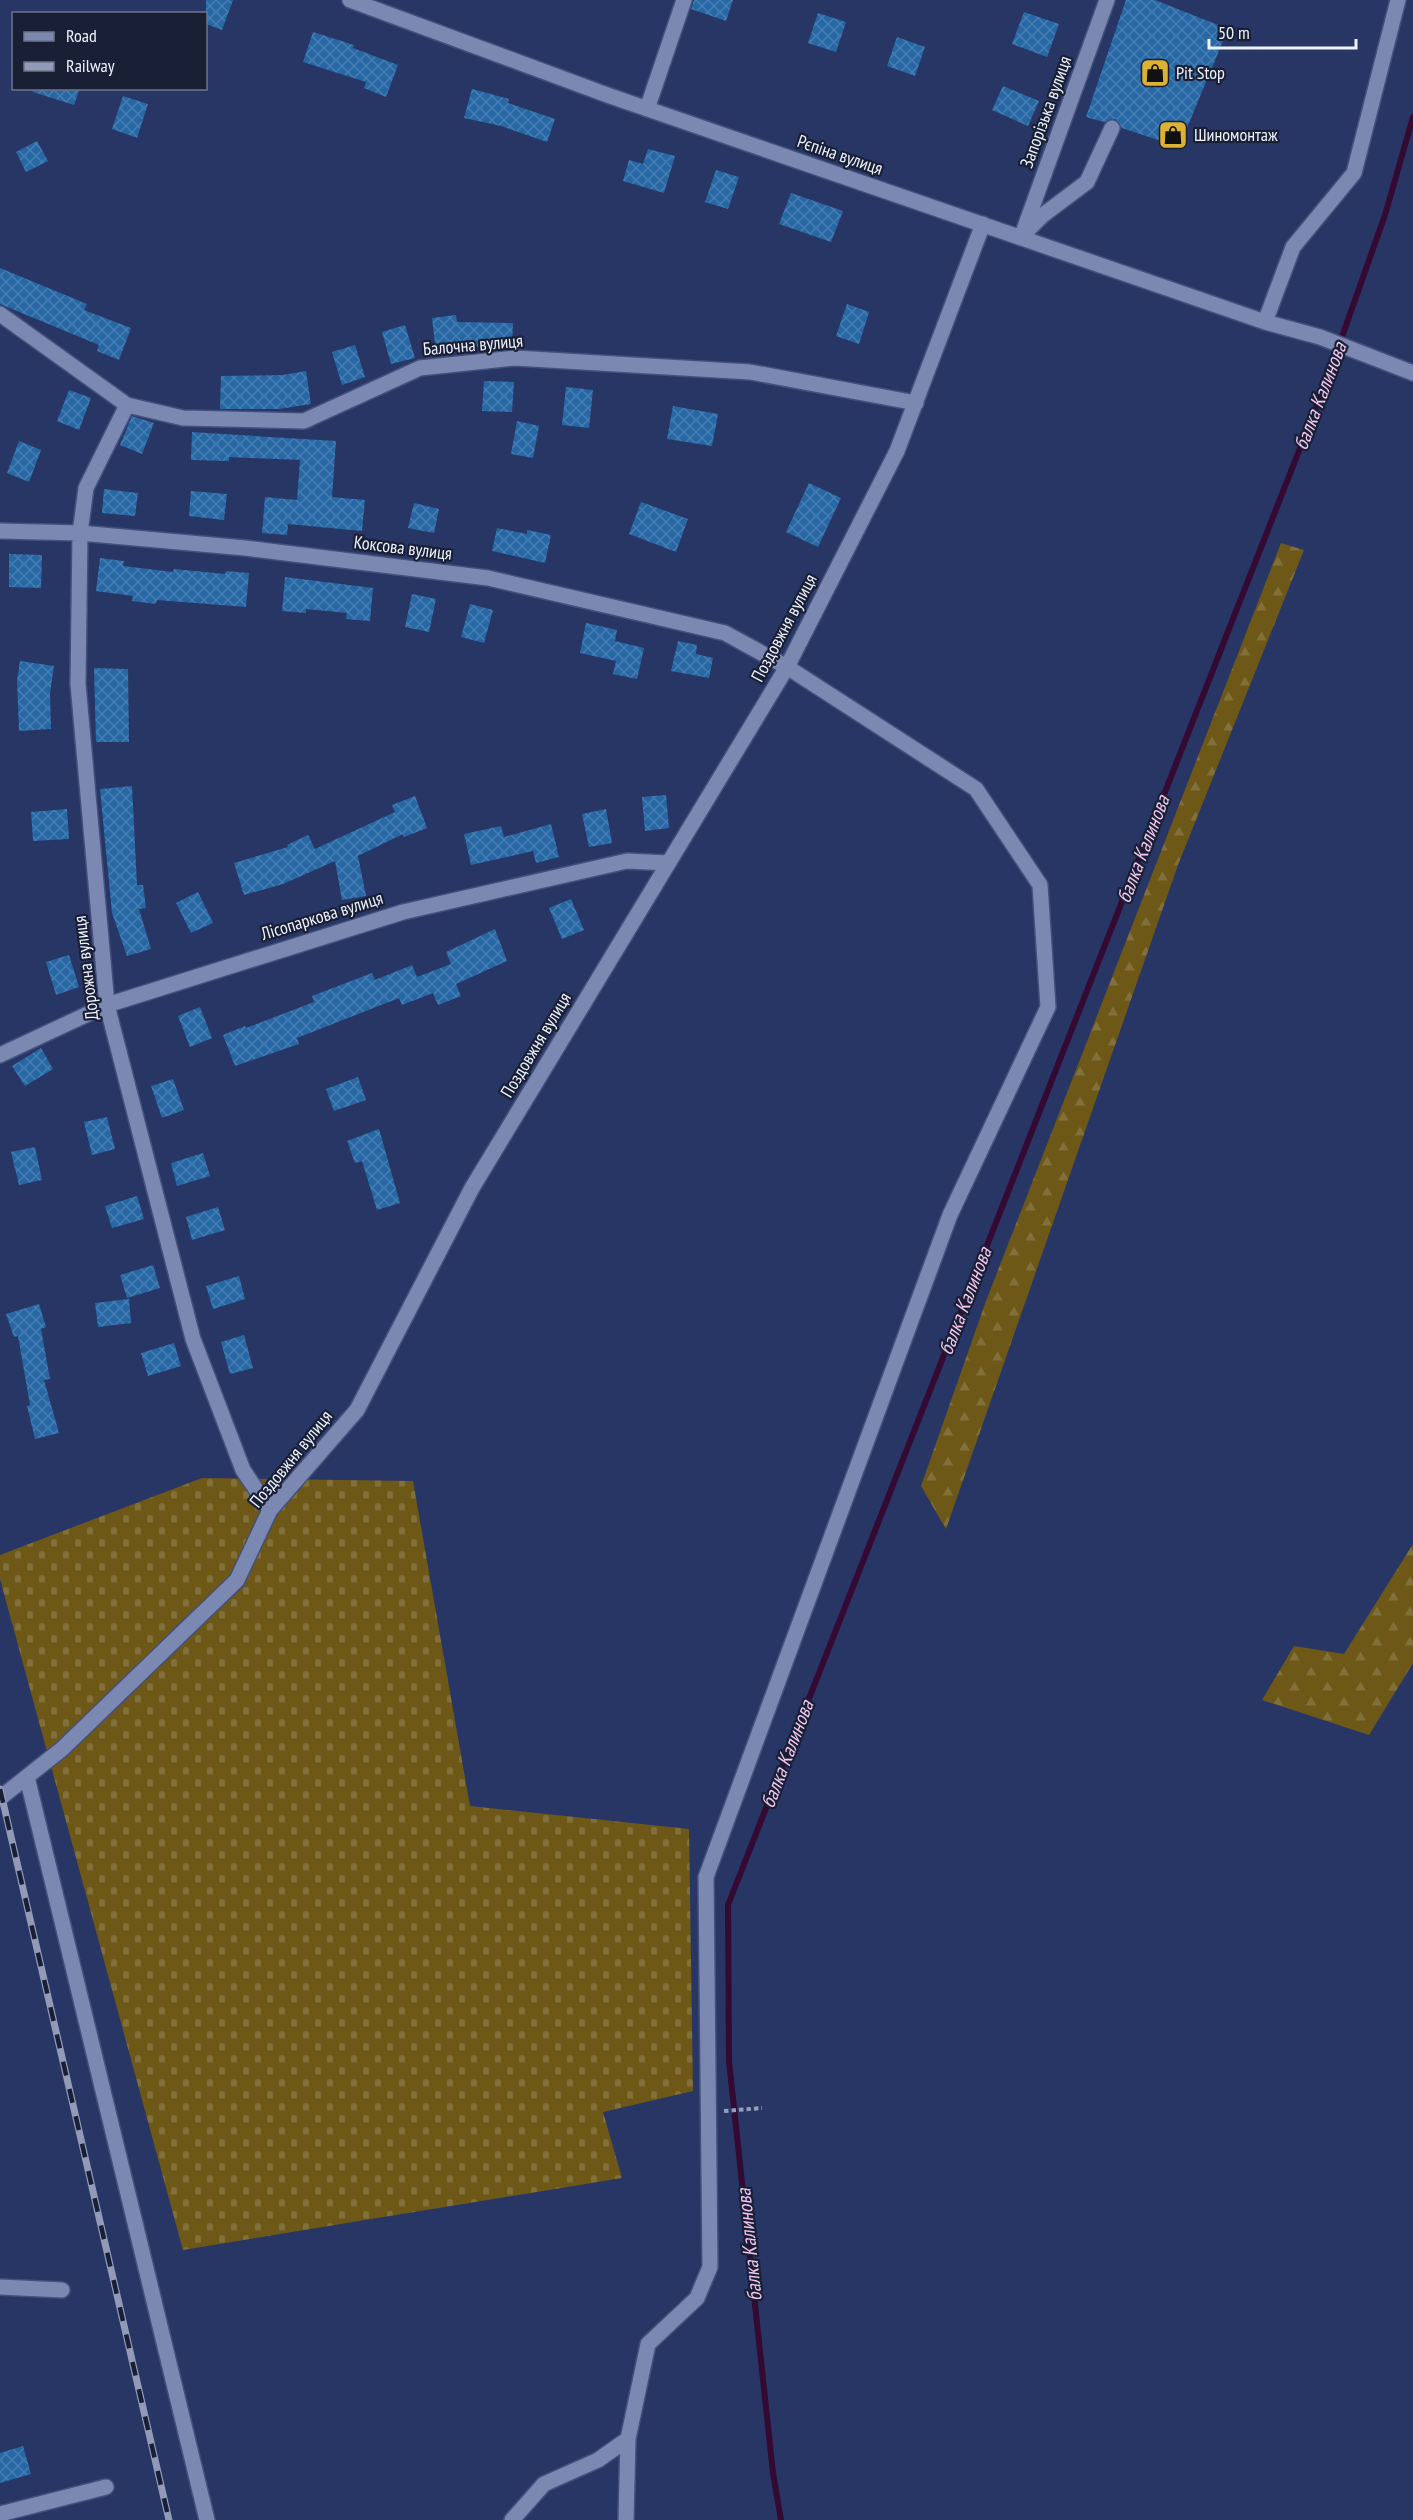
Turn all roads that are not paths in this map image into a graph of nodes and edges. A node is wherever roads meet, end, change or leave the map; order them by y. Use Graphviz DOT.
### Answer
graph roads {
  1 [pos="350,0"];
  2 [pos="684,0"];
  3 [pos="1107,0"];
  4 [pos="1398,0"];
  5 [pos="647,108"];
  6 [pos="1112,128"];
  7 [pos="982,224"];
  8 [pos="1021,238"];
  9 [pos="0,314"];
  10 [pos="1265,322"];
  11 [pos="1413,374"];
  12 [pos="916,403"];
  13 [pos="127,405"];
  14 [pos="0,531"];
  15 [pos="80,533"];
  16 [pos="787,667"];
  17 [pos="668,863"];
  18 [pos="107,1005"];
  19 [pos="0,1055"];
  20 [pos="270,1510"];
  21 [pos="27,1777"];
  22 [pos="0,1798"];
  23 [pos="0,2287"];
  24 [pos="62,2290"];
  25 [pos="628,2439"];
  26 [pos="106,2487"];
  27 [pos="0,2514"];
  28 [pos="207,2520"];
  29 [pos="512,2520"];
  30 [pos="626,2520"];
  1 -- 5 [label="street, Рєпіна вулиця"];
  2 -- 5 [label="street"];
  3 -- 8 [label="street, Запорізька вулиця"];
  4 -- 10 [label="street"];
  5 -- 7 [label="street, Рєпіна вулиця"];
  6 -- 8 [label="street"];
  7 -- 8 [label="street, Рєпіна вулиця"];
  7 -- 12 [label="street, Поздовжня вулиця"];
  8 -- 10 [label="street, Рєпіна вулиця"];
  9 -- 13 [label="street, Балочна вулиця"];
  10 -- 11 [label="street, Рєпіна вулиця"];
  12 -- 13 [label="street, Балочна вулиця"];
  12 -- 16 [label="street, Поздовжня вулиця"];
  13 -- 15 [label="street, Дорожна вулиця"];
  14 -- 15 [label="street, Коксова вулиця"];
  15 -- 16 [label="street, Коксова вулиця"];
  15 -- 18 [label="street, Дорожна вулиця"];
  16 -- 17 [label="street, Поздовжня вулиця"];
  16 -- 25 [label="street, Коксова вулиця"];
  17 -- 18 [label="street, Лісопаркова вулиця"];
  17 -- 20 [label="street, Поздовжня вулиця"];
  18 -- 19 [label="street, Лісопаркова вулиця"];
  18 -- 20 [label="street, Дорожна вулиця"];
  20 -- 21 [label="street, Поздовжня вулиця"];
  21 -- 22 [label="street, Поздовжня вулиця"];
  21 -- 28 [label="street"];
  23 -- 24 [label="street"];
  25 -- 29 [label="street"];
  25 -- 30 [label="street, Коксова вулиця"];
  26 -- 27 [label="street"];
}
